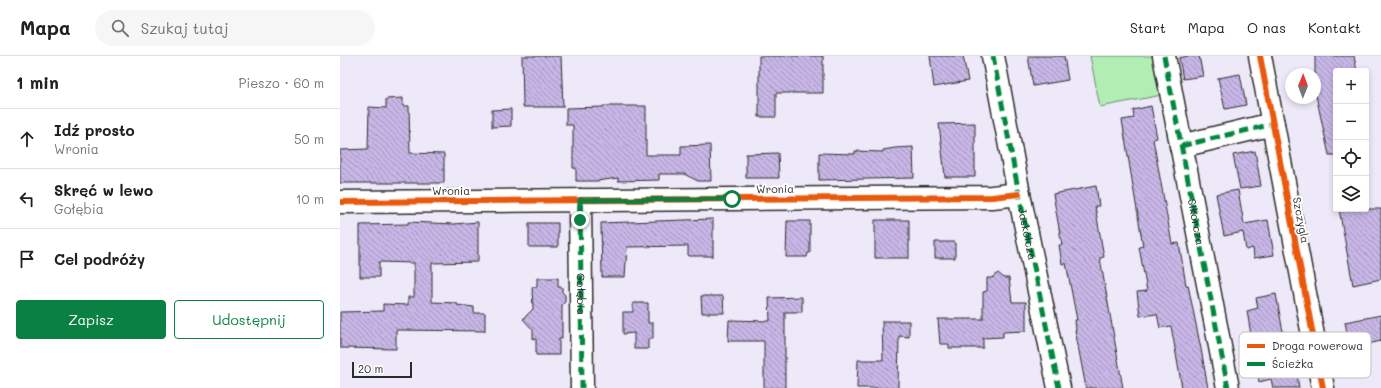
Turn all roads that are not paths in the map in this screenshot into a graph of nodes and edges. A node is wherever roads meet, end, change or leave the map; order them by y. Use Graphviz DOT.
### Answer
graph roads {
  1 [pos="993,56"];
  2 [pos="1164,56"];
  3 [pos="1260,56"];
  4 [pos="1273,124"];
  5 [pos="1181,146"];
  6 [pos="1019,194"];
  7 [pos="580,200"];
  8 [pos="340,202"];
  9 [pos="1312,332"];
  10 [pos="1321,378"];
  11 [pos="582,388"];
  12 [pos="1059,388"];
  13 [pos="1228,388"];
  14 [pos="1323,388"];
  1 -- 6 [label="street, Jaskółcza"];
  2 -- 5 [label="street, Sikorcza"];
  3 -- 4 [label="street, Szczygla"];
  4 -- 5 [label="street"];
  4 -- 9 [label="street, Szczygla"];
  5 -- 13 [label="street, Sikorcza"];
  6 -- 7 [label="street, Wronia"];
  6 -- 12 [label="street, Jaskółcza"];
  7 -- 8 [label="street, Wronia"];
  7 -- 11 [label="street, Gołębia"];
  10 -- 14 [label="street, Szczygla"];
}
